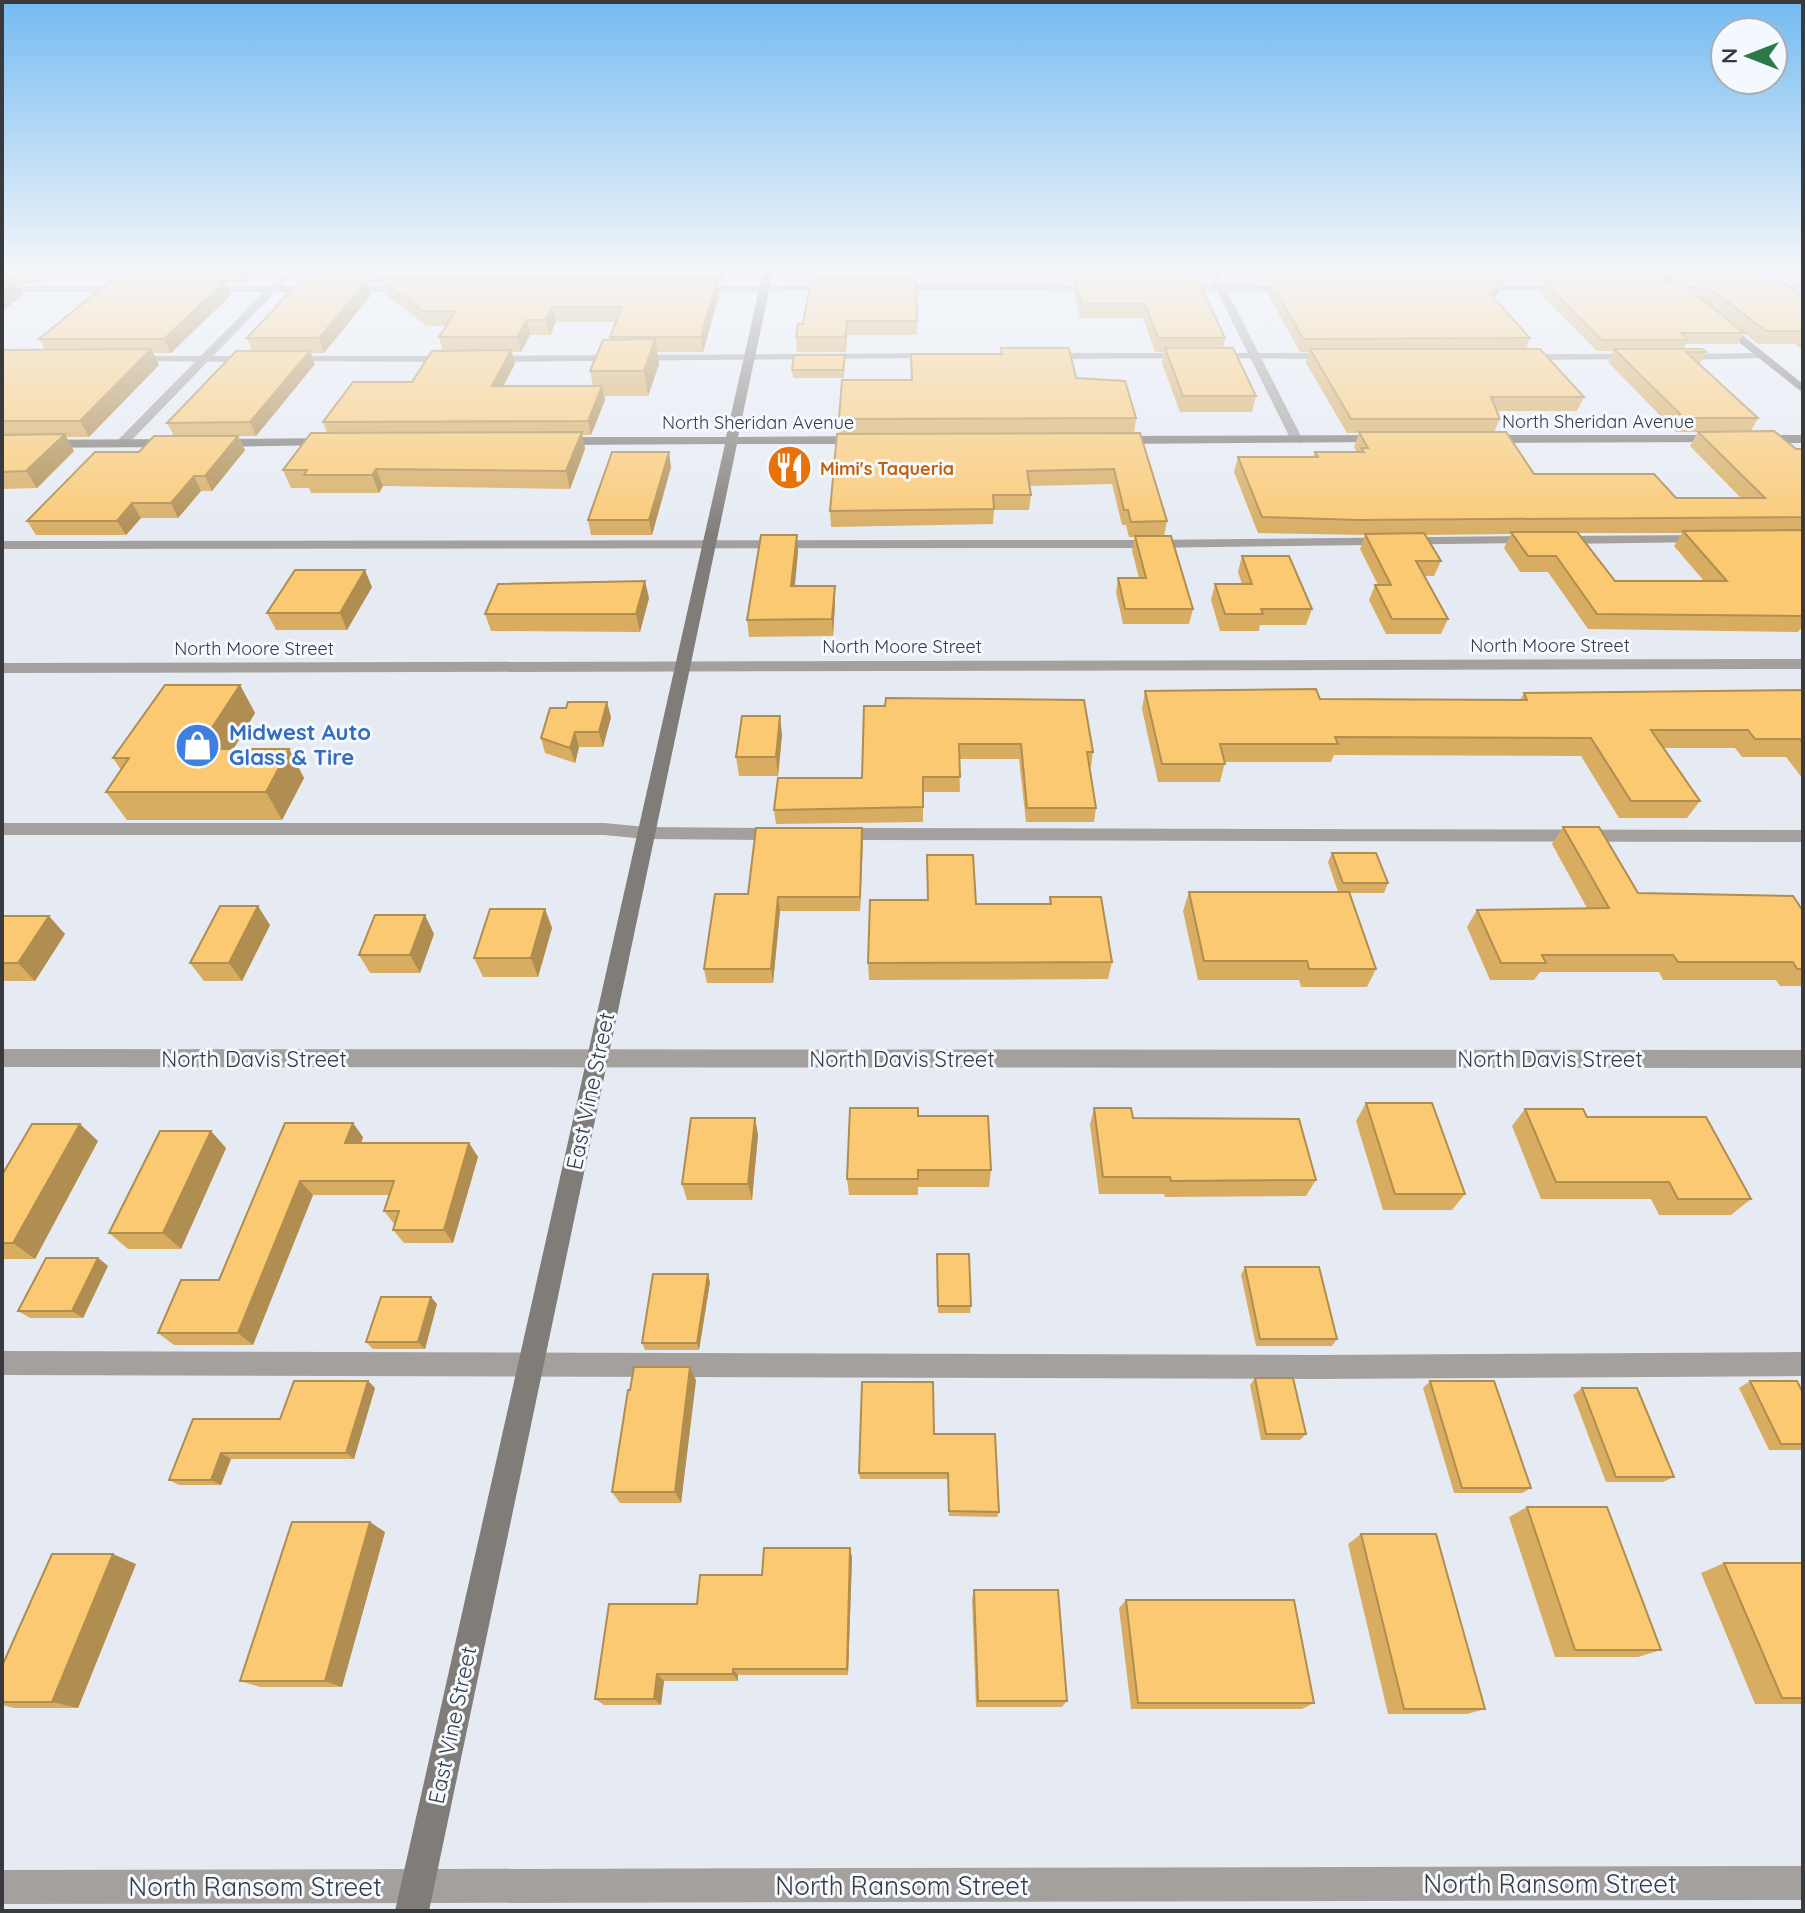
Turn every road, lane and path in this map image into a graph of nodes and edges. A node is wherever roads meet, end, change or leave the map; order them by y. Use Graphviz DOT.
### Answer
graph roads {
  1 [pos="202,361"];
  2 [pos="748,361"];
  3 [pos="1257,361"];
  4 [pos="1768,361"];
  5 [pos="1803,390"];
  6 [pos="1398,439"];
  7 [pos="1464,439"];
  8 [pos="1803,439"];
  9 [pos="731,440"];
  10 [pos="877,440"];
  11 [pos="1096,440"];
  12 [pos="1297,440"];
  13 [pos="542,441"];
  14 [pos="352,442"];
  15 [pos="122,443"];
  16 [pos="2,444"];
  17 [pos="1724,538"];
  18 [pos="2,545"];
  19 [pos="708,545"];
  20 [pos="1803,664"];
  21 [pos="682,667"];
  22 [pos="2,668"];
  23 [pos="2,829"];
  24 [pos="646,833"];
  25 [pos="1803,836"];
  26 [pos="2,1058"];
  27 [pos="597,1059"];
  28 [pos="1803,1059"];
  29 [pos="2,1363"];
  30 [pos="1803,1364"];
  31 [pos="531,1366"];
  32 [pos="1803,1883"];
  33 [pos="2,1887"];
  34 [pos="415,1898"];
  1 -- 15 [label="street"];
  2 -- 9 [label="street, East Vine Street"];
  3 -- 12 [label="street"];
  4 -- 5 [label="street"];
  6 -- 12 [label="street"];
  7 -- 8 [label="street, North Sheridan Avenue"];
  9 -- 10 [label="street, North Sheridan Avenue"];
  9 -- 13 [label="street, North Sheridan Avenue"];
  9 -- 19 [label="street, East Vine Street"];
  11 -- 12 [label="street"];
  14 -- 15 [label="street"];
  15 -- 16 [label="street"];
  17 -- 19 [label="lane"];
  18 -- 19 [label="lane"];
  19 -- 21 [label="street, East Vine Street"];
  20 -- 21 [label="street, North Moore Street"];
  21 -- 22 [label="street, North Moore Street"];
  21 -- 24 [label="street, East Vine Street"];
  23 -- 24 [label="lane"];
  24 -- 25 [label="lane"];
  24 -- 27 [label="street, East Vine Street"];
  26 -- 27 [label="street, North Davis Street"];
  27 -- 28 [label="street, North Davis Street"];
  27 -- 31 [label="street, East Vine Street"];
  29 -- 31 [label="lane"];
  30 -- 31 [label="lane"];
  31 -- 34 [label="street, East Vine Street"];
  32 -- 34 [label="street, North Ransom Street"];
  33 -- 34 [label="street, North Ransom Street"];
}
